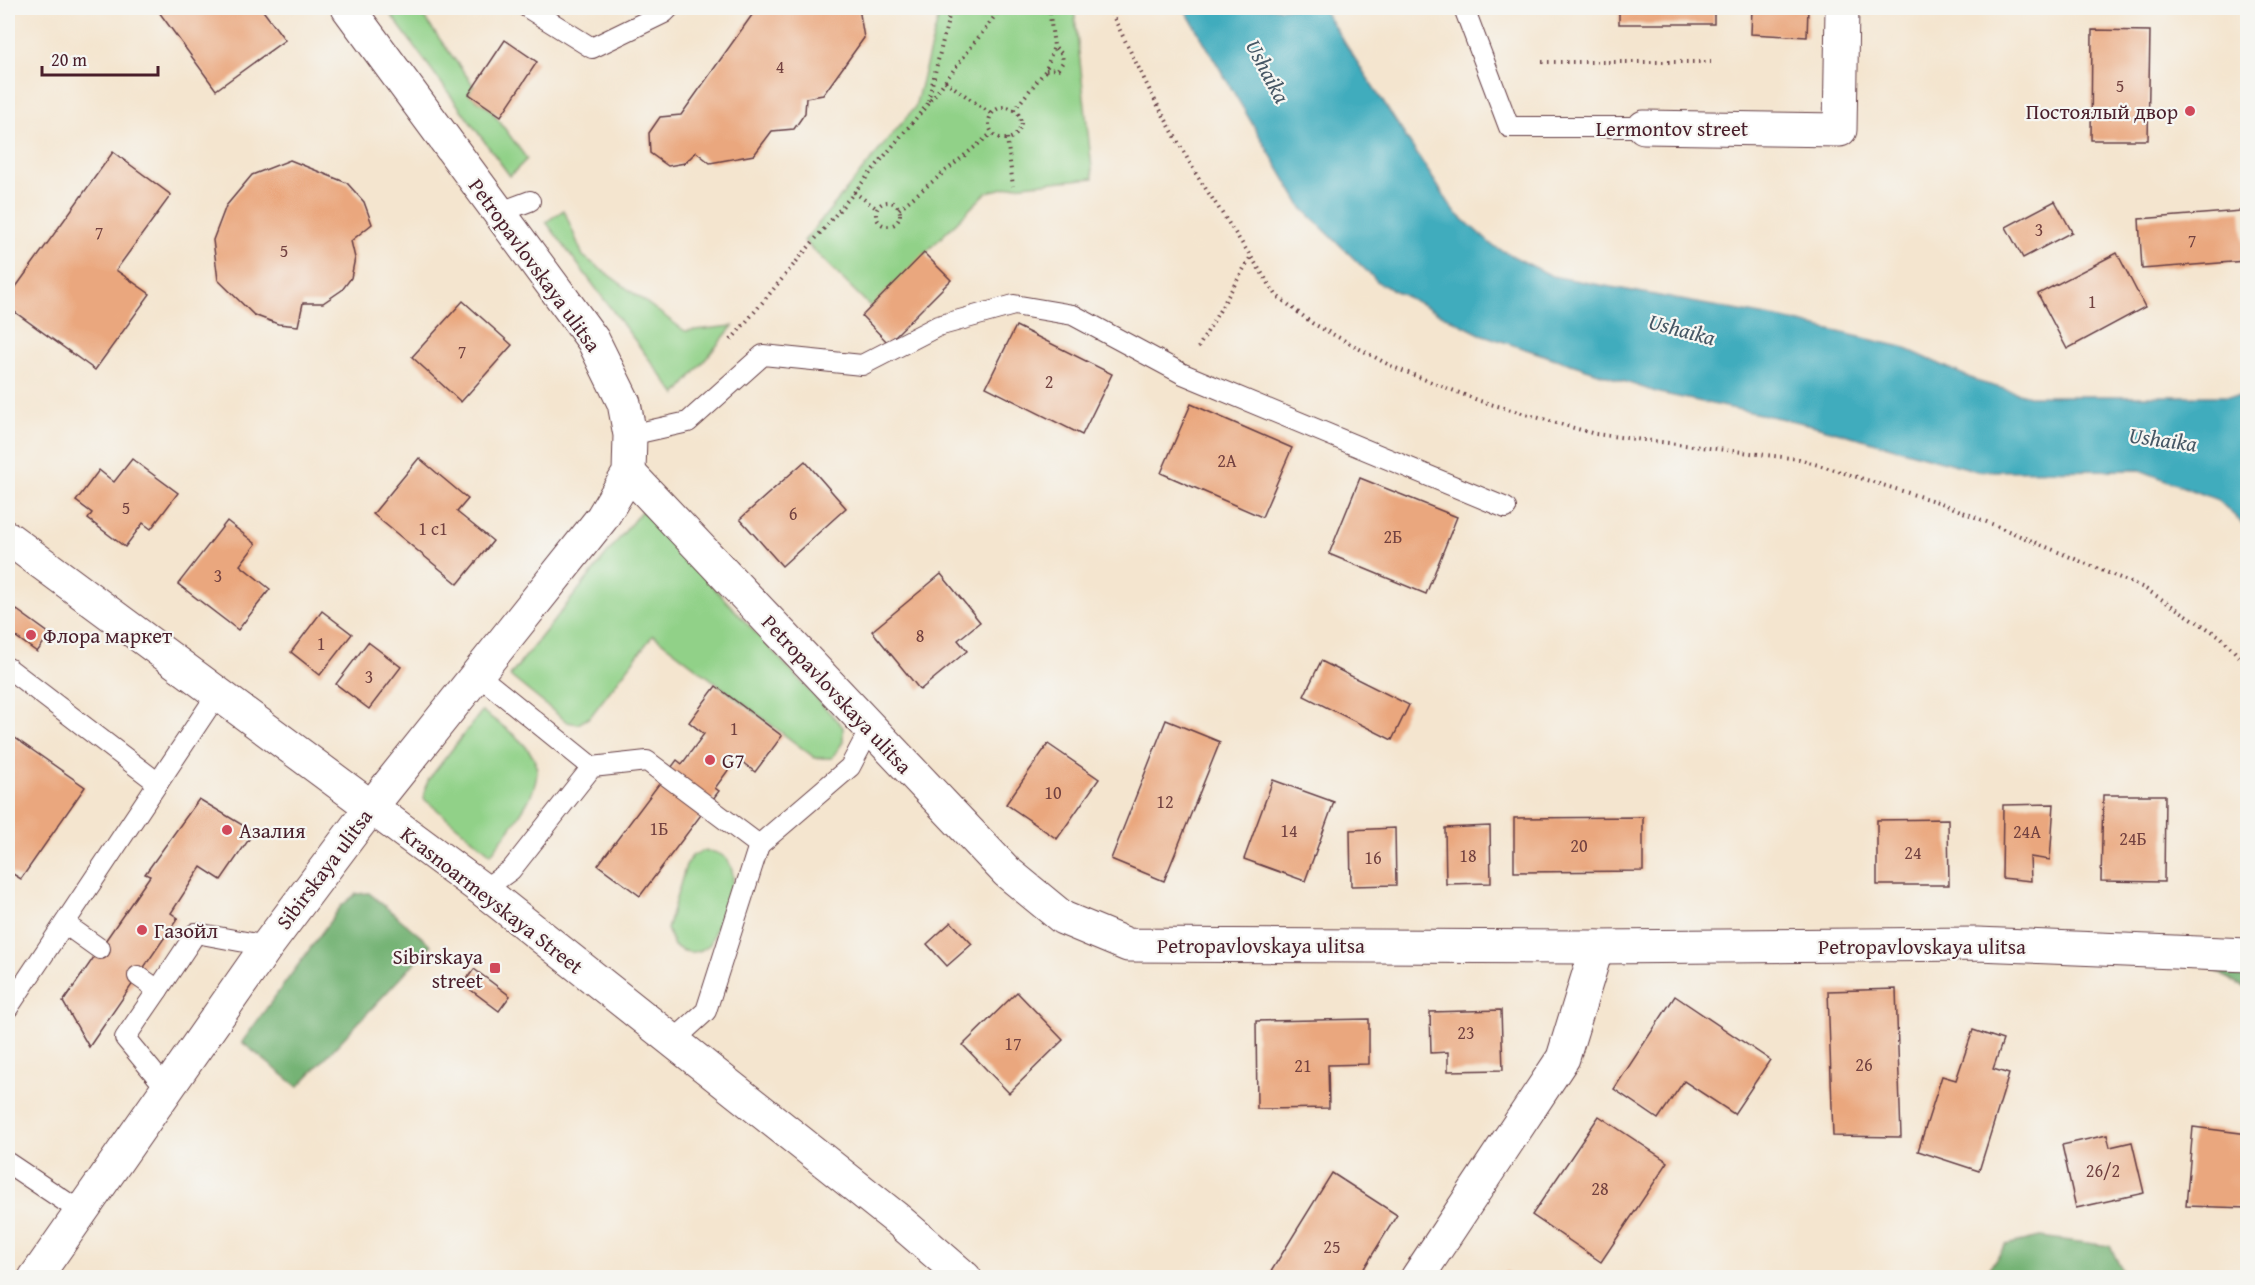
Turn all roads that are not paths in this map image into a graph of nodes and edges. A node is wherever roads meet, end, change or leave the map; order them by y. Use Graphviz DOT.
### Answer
graph roads {
  1 [pos="348,8"];
  2 [pos="528,8"];
  3 [pos="669,8"];
  4 [pos="1464,8"];
  5 [pos="1842,8"];
  6 [pos="1644,127"];
  7 [pos="530,201"];
  8 [pos="498,213"];
  9 [pos="630,435"];
  10 [pos="629,473"];
  11 [pos="1506,508"];
  12 [pos="8,538"];
  13 [pos="8,668"];
  14 [pos="477,674"];
  15 [pos="218,693"];
  16 [pos="870,729"];
  17 [pos="592,767"];
  18 [pos="158,783"];
  19 [pos="372,806"];
  20 [pos="759,844"];
  21 [pos="483,890"];
  22 [pos="65,924"];
  23 [pos="267,945"];
  24 [pos="1597,947"];
  25 [pos="99,949"];
  26 [pos="2247,955"];
  27 [pos="138,976"];
  28 [pos="158,990"];
  29 [pos="8,1008"];
  30 [pos="672,1042"];
  31 [pos="167,1089"];
  32 [pos="8,1163"];
  33 [pos="81,1212"];
  34 [pos="35,1278"];
  35 [pos="965,1278"];
  36 [pos="1417,1278"];
  1 -- 8 [label="main road, Petropavlovskaya ulitsa"];
  2 -- 3 [label="lane"];
  4 -- 6 [label="lane, Lermontov street"];
  5 -- 6 [label="main road, Lermontov street"];
  7 -- 8 [label="lane"];
  8 -- 9 [label="main road, Petropavlovskaya ulitsa"];
  9 -- 10 [label="main road, Petropavlovskaya ulitsa"];
  9 -- 11 [label="lane"];
  10 -- 14 [label="main road, Sibirskaya ulitsa"];
  10 -- 16 [label="main road, Petropavlovskaya ulitsa"];
  12 -- 15 [label="main road, Krasnoarmeyskaya Street"];
  13 -- 18 [label="lane"];
  14 -- 17 [label="lane"];
  14 -- 19 [label="main road, Sibirskaya ulitsa"];
  15 -- 18 [label="lane"];
  15 -- 19 [label="main road, Krasnoarmeyskaya Street"];
  16 -- 20 [label="lane"];
  16 -- 24 [label="main road, Petropavlovskaya ulitsa"];
  17 -- 20 [label="lane"];
  17 -- 21 [label="lane"];
  18 -- 22 [label="lane"];
  19 -- 21 [label="main road, Krasnoarmeyskaya Street"];
  19 -- 23 [label="main road, Sibirskaya ulitsa"];
  20 -- 30 [label="lane"];
  21 -- 30 [label="main road, Krasnoarmeyskaya Street"];
  22 -- 25 [label="lane"];
  22 -- 29 [label="lane"];
  23 -- 28 [label="lane"];
  23 -- 31 [label="main road, Sibirskaya ulitsa"];
  24 -- 26 [label="main road, Petropavlovskaya ulitsa"];
  24 -- 36 [label="main road"];
  27 -- 28 [label="lane"];
  28 -- 31 [label="lane"];
  30 -- 35 [label="main road, Krasnoarmeyskaya Street"];
  31 -- 33 [label="main road, Sibirskaya ulitsa"];
  32 -- 33 [label="lane"];
  33 -- 34 [label="main road, Sibirskaya ulitsa"];
}
